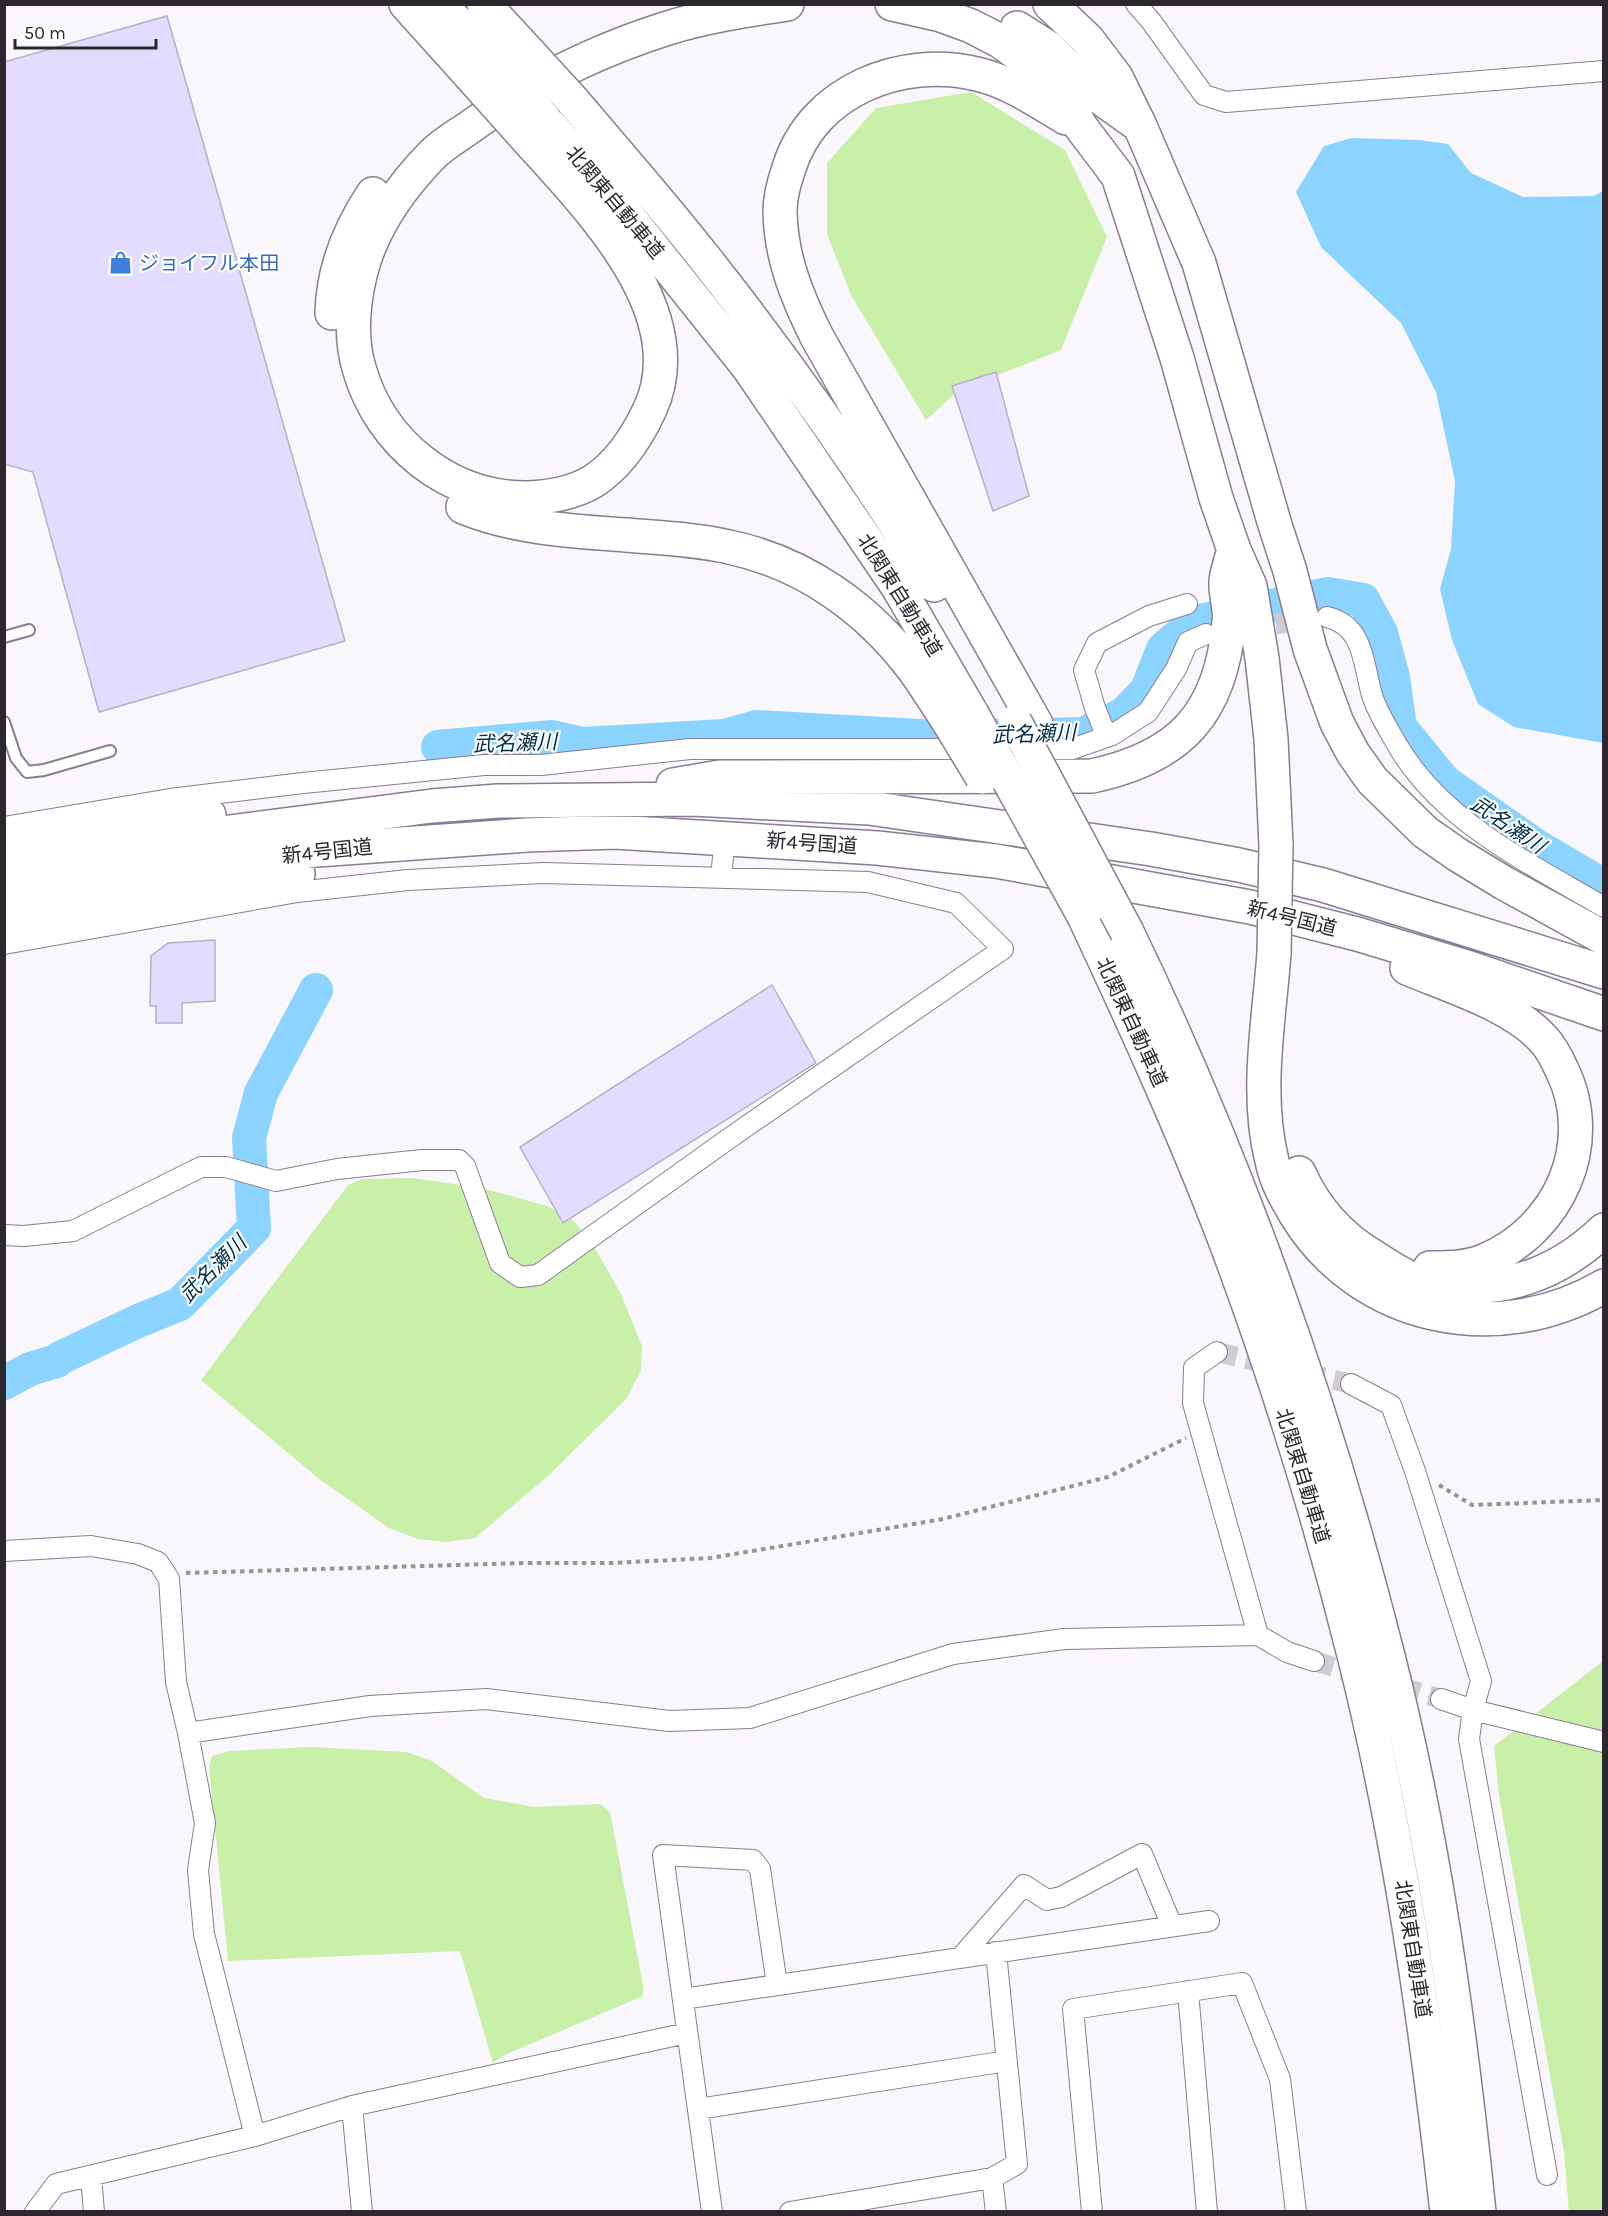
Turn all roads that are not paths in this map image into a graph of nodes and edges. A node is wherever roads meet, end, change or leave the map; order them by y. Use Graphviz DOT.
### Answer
graph roads {
  1 [pos="406,4"];
  2 [pos="440,4"];
  3 [pos="484,4"];
  4 [pos="670,4"];
  5 [pos="787,4"];
  6 [pos="892,4"];
  7 [pos="973,4"];
  8 [pos="1050,4"];
  9 [pos="1136,4"];
  10 [pos="480,66"];
  11 [pos="1604,71"];
  12 [pos="533,126"];
  13 [pos="1140,126"];
  14 [pos="1080,127"];
  15 [pos="1275,525"];
  16 [pos="1234,550"];
  17 [pos="1187,604"];
  18 [pos="1327,617"];
  19 [pos="29,630"];
  20 [pos="1206,634"];
  21 [pos="4,637"];
  22 [pos="961,719"];
  23 [pos="4,722"];
  24 [pos="1026,723"];
  25 [pos="1107,737"];
  26 [pos="110,751"];
  27 [pos="601,799"];
  28 [pos="432,806"];
  29 [pos="4,827"];
  30 [pos="527,835"];
  31 [pos="725,838"];
  32 [pos="4,846"];
  33 [pos="1286,847"];
  34 [pos="4,873"];
  35 [pos="721,877"];
  36 [pos="4,901"];
  37 [pos="1604,907"];
  38 [pos="4,926"];
  39 [pos="1357,934"];
  40 [pos="1604,938"];
  41 [pos="4,944"];
  42 [pos="1283,955"];
  43 [pos="1604,972"];
  44 [pos="1604,1014"];
  45 [pos="1604,1230"];
  46 [pos="4,1235"];
  47 [pos="1604,1255"];
  48 [pos="1386,1265"];
  49 [pos="1604,1286"];
  50 [pos="1430,1314"];
  51 [pos="1217,1352"];
  52 [pos="1351,1384"];
  53 [pos="4,1551"];
  54 [pos="1258,1635"];
  55 [pos="1314,1661"];
  56 [pos="1442,1699"];
  57 [pos="1473,1710"];
  58 [pos="189,1733"];
  59 [pos="1604,1742"];
  60 [pos="1209,1921"];
  61 [pos="1172,1926"];
  62 [pos="996,1952"];
  63 [pos="961,1958"];
  64 [pos="777,1985"];
  65 [pos="1188,1991"];
  66 [pos="683,1999"];
  67 [pos="687,2033"];
  68 [pos="1007,2061"];
  69 [pos="352,2106"];
  70 [pos="698,2109"];
  71 [pos="255,2136"];
  72 [pos="1547,2175"];
  73 [pos="91,2176"];
  74 [pos="992,2178"];
  75 [pos="35,2211"];
  76 [pos="94,2211"];
  77 [pos="362,2211"];
  78 [pos="712,2211"];
  79 [pos="790,2211"];
  80 [pos="996,2211"];
  81 [pos="1092,2211"];
  82 [pos="1207,2211"];
  83 [pos="1296,2211"];
  84 [pos="1447,2211"];
  85 [pos="1479,2211"];
  1 -- 10 [label="highway"];
  2 -- 10 [label="highway"];
  3 -- 24 [label="highway, 北関東自動車道, bridge"];
  4 -- 22 [label="highway"];
  5 -- 12 [label="highway"];
  6 -- 14 [label="highway"];
  7 -- 13 [label="highway"];
  8 -- 13 [label="highway"];
  9 -- 11 [label="street"];
  10 -- 12 [label="highway, bridge"];
  12 -- 22 [label="highway, 北関東自動車道"];
  13 -- 15 [label="highway"];
  14 -- 16 [label="highway"];
  14 -- 24 [label="highway"];
  15 -- 33 [label="highway"];
  15 -- 40 [label="highway"];
  16 -- 27 [label="highway"];
  16 -- 33 [label="highway"];
  17 -- 25 [label="street"];
  18 -- 37 [label="street"];
  19 -- 21 [label="lane"];
  20 -- 25 [label="street"];
  22 -- 84 [label="highway, 北関東自動車道, bridge"];
  23 -- 26 [label="lane"];
  24 -- 85 [label="highway, 北関東自動車道, bridge"];
  25 -- 29 [label="street"];
  27 -- 28 [label="highway, 新4号国道"];
  27 -- 43 [label="highway, 新4号国道"];
  28 -- 32 [label="highway"];
  28 -- 34 [label="highway, 新4号国道"];
  30 -- 31 [label="highway, 新4号国道"];
  30 -- 36 [label="highway, 新4号国道"];
  30 -- 38 [label="highway"];
  31 -- 35 [label="street"];
  31 -- 39 [label="highway, 新4号国道"];
  33 -- 42 [label="highway"];
  35 -- 41 [label="street"];
  35 -- 46 [label="street"];
  39 -- 44 [label="highway, 新4号国道"];
  39 -- 48 [label="highway"];
  42 -- 48 [label="highway"];
  42 -- 50 [label="highway"];
  45 -- 48 [label="highway"];
  47 -- 50 [label="highway"];
  49 -- 50 [label="highway"];
  51 -- 54 [label="street"];
  52 -- 57 [label="street"];
  53 -- 58 [label="street"];
  54 -- 55 [label="street"];
  54 -- 58 [label="street"];
  56 -- 57 [label="street"];
  57 -- 59 [label="street"];
  57 -- 72 [label="street"];
  58 -- 71 [label="street"];
  60 -- 61 [label="street"];
  61 -- 62 [label="street"];
  61 -- 63 [label="street"];
  62 -- 63 [label="street"];
  62 -- 68 [label="street"];
  63 -- 64 [label="street"];
  64 -- 66 [label="street"];
  64 -- 66 [label="street"];
  65 -- 81 [label="street"];
  65 -- 82 [label="street"];
  65 -- 83 [label="street"];
  66 -- 67 [label="street"];
  67 -- 69 [label="street"];
  67 -- 70 [label="street"];
  68 -- 70 [label="street"];
  68 -- 74 [label="street"];
  69 -- 71 [label="street"];
  69 -- 77 [label="street"];
  70 -- 78 [label="street"];
  71 -- 73 [label="street"];
  73 -- 75 [label="street"];
  73 -- 76 [label="street"];
  74 -- 79 [label="street"];
  74 -- 80 [label="street"];
}
